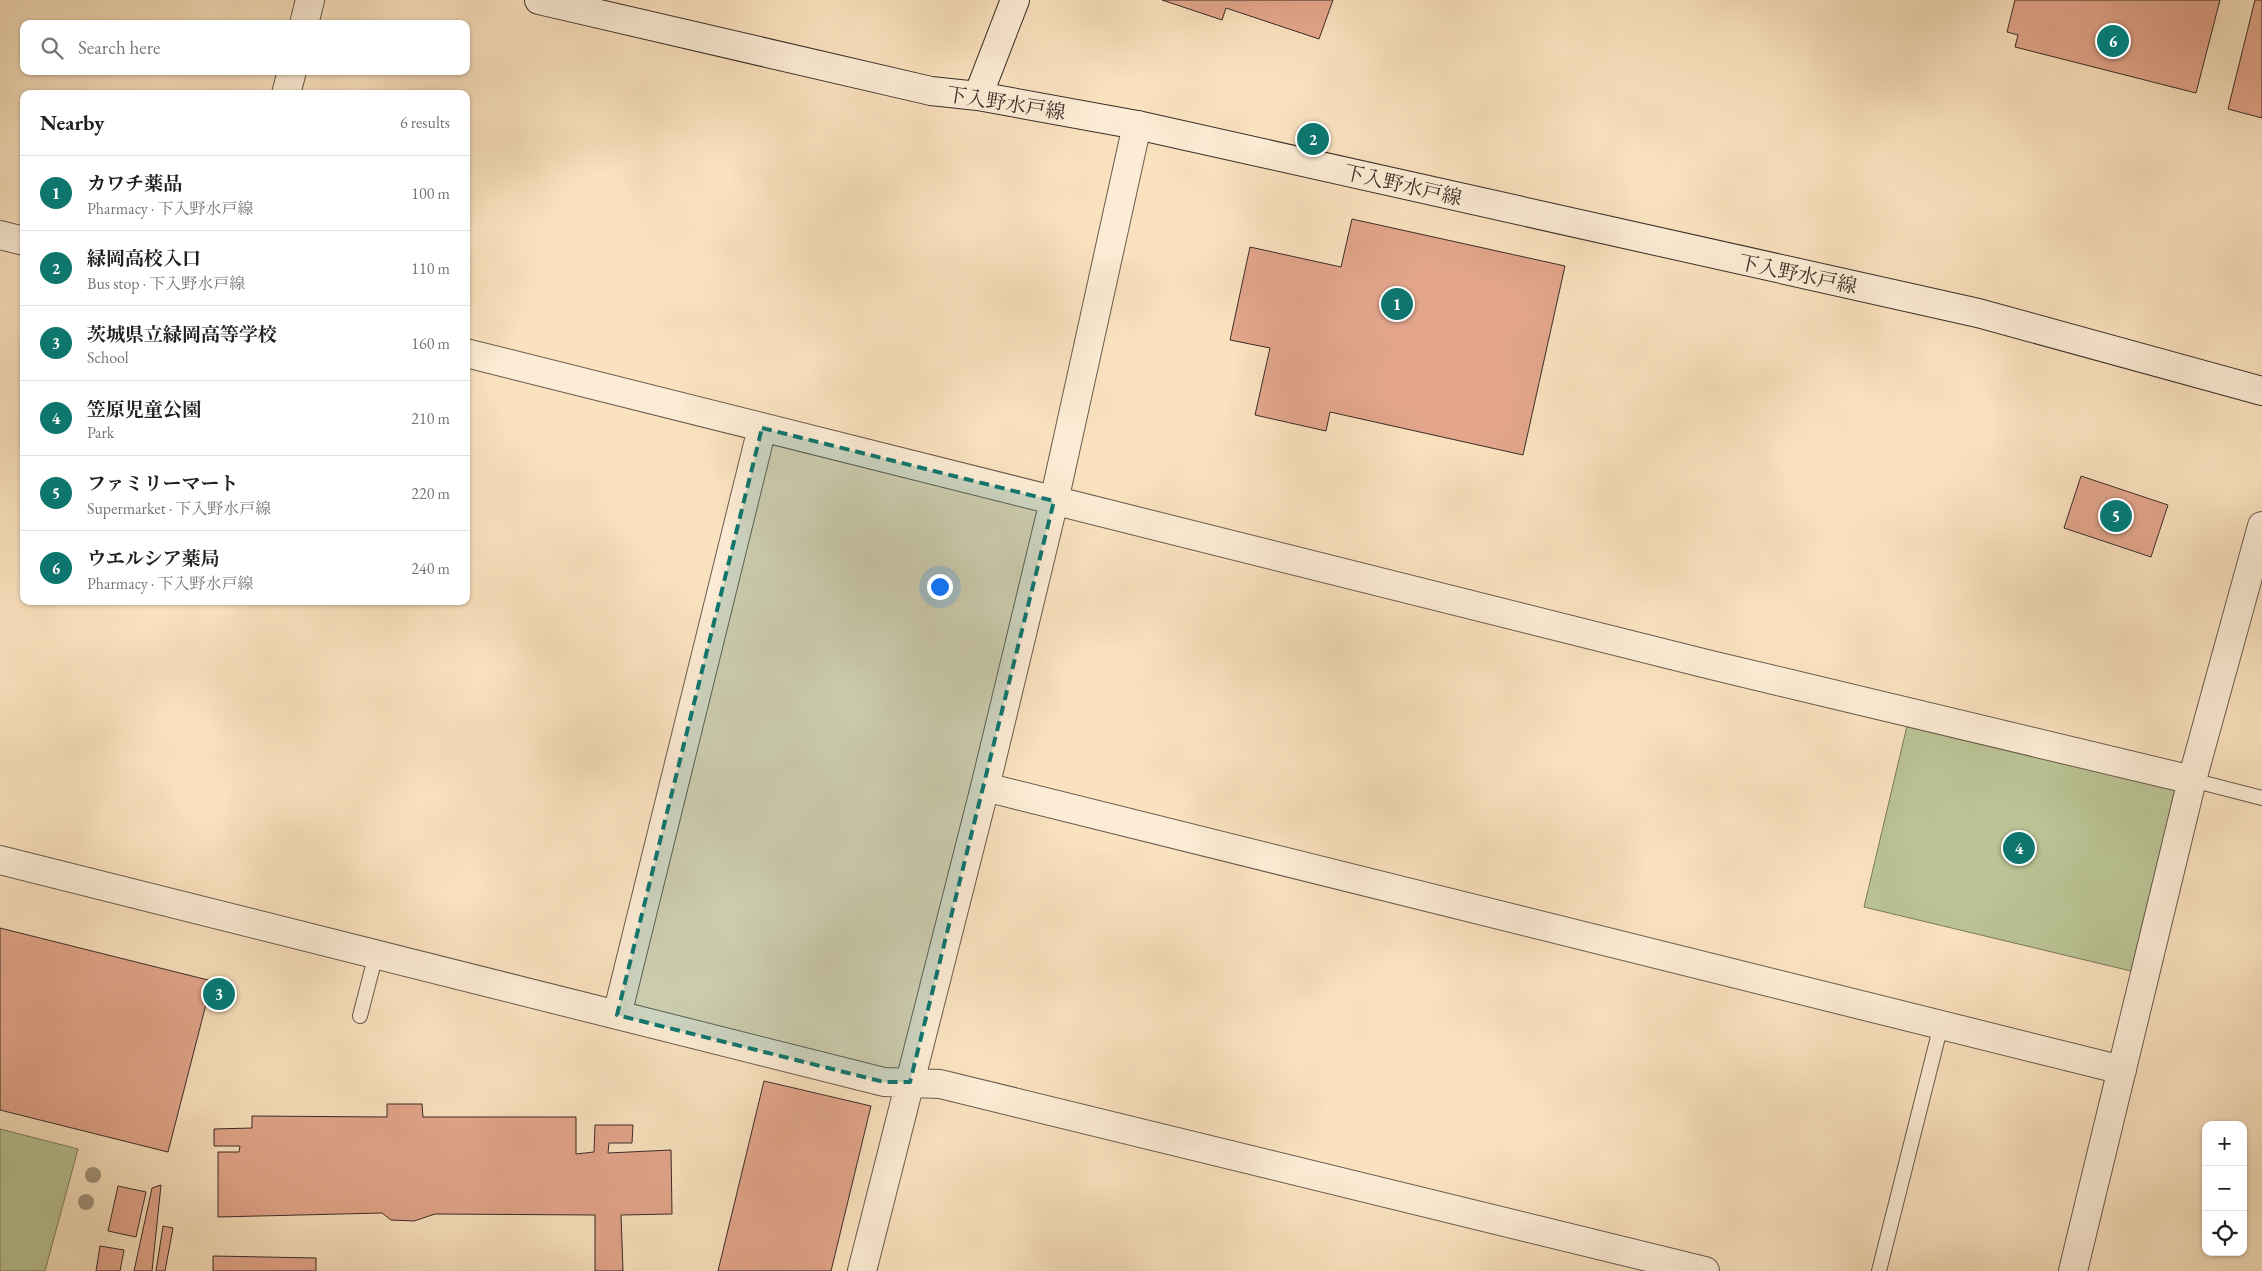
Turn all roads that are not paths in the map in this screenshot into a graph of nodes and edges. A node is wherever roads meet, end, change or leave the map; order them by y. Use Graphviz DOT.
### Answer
graph roads {
  1 [pos="310,0"];
  2 [pos="539,0"];
  3 [pos="1015,0"];
  4 [pos="305,20"];
  5 [pos="291,75"];
  6 [pos="287,90"];
  7 [pos="978,96"];
  8 [pos="1137,125"];
  9 [pos="0,235"];
  10 [pos="20,240"];
  11 [pos="470,354"];
  12 [pos="2262,391"];
  13 [pos="762,428"];
  14 [pos="1054,501"];
  15 [pos="2262,526"];
  16 [pos="2192,780"];
  17 [pos="985,787"];
  18 [pos="2262,798"];
  19 [pos="0,860"];
  20 [pos="376,954"];
  21 [pos="617,1015"];
  22 [pos="360,1016"];
  23 [pos="1941,1025"];
  24 [pos="2122,1070"];
  25 [pos="910,1082"];
  26 [pos="1670,1267"];
  27 [pos="862,1271"];
  28 [pos="1705,1271"];
  29 [pos="1879,1271"];
  30 [pos="2073,1271"];
  1 -- 4 [label="street"];
  2 -- 7 [label="street, 下入野水戸線"];
  3 -- 7 [label="street"];
  5 -- 6 [label="street"];
  7 -- 8 [label="street, 下入野水戸線"];
  8 -- 12 [label="street, 下入野水戸線"];
  8 -- 14 [label="street"];
  9 -- 10 [label="street"];
  11 -- 13 [label="street"];
  13 -- 14 [label="street"];
  13 -- 21 [label="street"];
  14 -- 16 [label="street"];
  14 -- 17 [label="street"];
  15 -- 16 [label="street"];
  16 -- 18 [label="lane"];
  16 -- 24 [label="street"];
  17 -- 23 [label="street"];
  17 -- 25 [label="street"];
  19 -- 20 [label="street"];
  20 -- 21 [label="street"];
  20 -- 22 [label="lane"];
  21 -- 25 [label="street"];
  23 -- 24 [label="street"];
  23 -- 29 [label="lane"];
  24 -- 30 [label="street"];
  25 -- 26 [label="street"];
  25 -- 27 [label="street"];
  26 -- 28 [label="street"];
}
